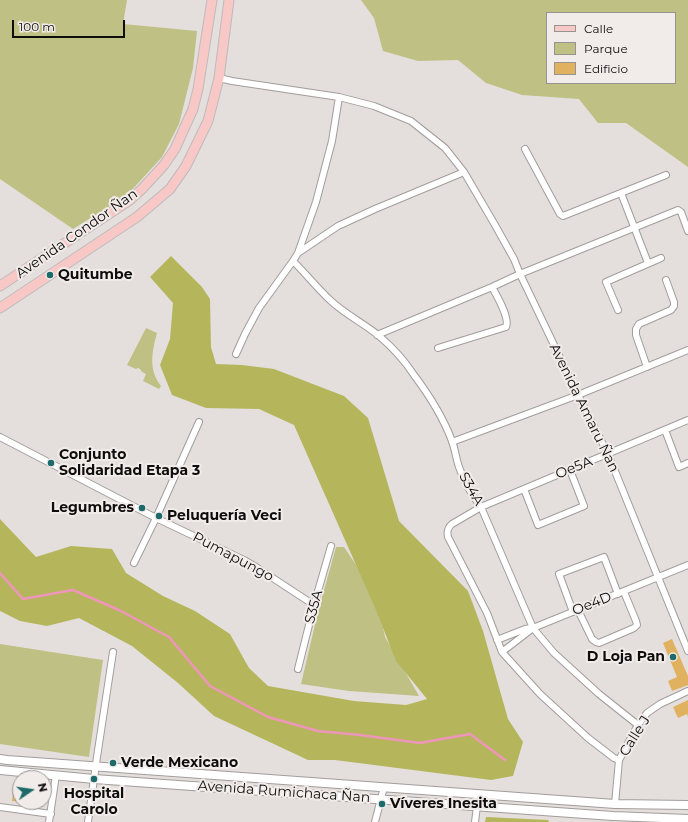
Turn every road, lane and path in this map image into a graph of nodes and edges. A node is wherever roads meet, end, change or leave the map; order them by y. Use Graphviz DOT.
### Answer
graph roads {
  1 [pos="212,0"];
  2 [pos="229,0"];
  3 [pos="219,78"];
  4 [pos="339,97"];
  5 [pos="525,149"];
  6 [pos="464,172"];
  7 [pos="666,175"];
  8 [pos="621,193"];
  9 [pos="635,228"];
  10 [pos="688,231"];
  11 [pos="298,254"];
  12 [pos="661,258"];
  13 [pos="293,261"];
  14 [pos="648,263"];
  15 [pos="520,274"];
  16 [pos="666,280"];
  17 [pos="0,286"];
  18 [pos="492,287"];
  19 [pos="0,308"];
  20 [pos="618,310"];
  21 [pos="378,335"];
  22 [pos="438,348"];
  23 [pos="688,350"];
  24 [pos="236,354"];
  25 [pos="647,367"];
  26 [pos="578,395"];
  27 [pos="688,420"];
  28 [pos="199,422"];
  29 [pos="664,430"];
  30 [pos="0,436"];
  31 [pos="452,442"];
  32 [pos="608,454"];
  33 [pos="688,464"];
  34 [pos="570,470"];
  35 [pos="524,489"];
  36 [pos="481,506"];
  37 [pos="156,518"];
  38 [pos="331,546"];
  39 [pos="134,563"];
  40 [pos="688,565"];
  41 [pos="658,578"];
  42 [pos="621,593"];
  43 [pos="314,606"];
  44 [pos="576,611"];
  45 [pos="533,628"];
  46 [pos="497,640"];
  47 [pos="688,651"];
  48 [pos="112,652"];
  49 [pos="502,652"];
  50 [pos="298,670"];
  51 [pos="688,691"];
  52 [pos="638,725"];
  53 [pos="0,759"];
  54 [pos="619,760"];
  55 [pos="96,767"];
  56 [pos="0,770"];
  57 [pos="56,775"];
  58 [pos="94,779"];
  59 [pos="384,787"];
  60 [pos="380,799"];
  61 [pos="615,804"];
  62 [pos="688,805"];
  63 [pos="477,806"];
  64 [pos="0,807"];
  65 [pos="51,814"];
  66 [pos="688,819"];
  67 [pos="49,822"];
  68 [pos="88,822"];
  69 [pos="375,822"];
  70 [pos="475,822"];
  1 -- 17 [label="main road, Avenida Condor Ñan"];
  2 -- 3 [label="main road, Avenida Condor Ñan"];
  3 -- 4 [label="street, Avenida Amaru Ñan"];
  3 -- 19 [label="main road, Avenida Condor Ñan"];
  4 -- 6 [label="street, Avenida Amaru Ñan"];
  4 -- 11 [label="street"];
  5 -- 8 [label="street"];
  6 -- 11 [label="street"];
  6 -- 15 [label="street, Avenida Amaru Ñan"];
  7 -- 8 [label="street"];
  8 -- 9 [label="street"];
  9 -- 10 [label="street"];
  9 -- 14 [label="street"];
  9 -- 15 [label="street"];
  11 -- 13 [label="street"];
  12 -- 14 [label="street"];
  13 -- 21 [label="street, S34A"];
  13 -- 24 [label="street"];
  14 -- 20 [label="street"];
  15 -- 18 [label="street"];
  15 -- 26 [label="street, Avenida Amaru Ñan"];
  16 -- 25 [label="street"];
  18 -- 21 [label="street"];
  18 -- 22 [label="street"];
  21 -- 31 [label="street, S34A"];
  23 -- 25 [label="street"];
  25 -- 26 [label="street"];
  26 -- 31 [label="street"];
  26 -- 32 [label="street, Avenida Amaru Ñan"];
  27 -- 29 [label="street, Oe5A"];
  28 -- 37 [label="street"];
  29 -- 32 [label="street, Oe5A"];
  29 -- 33 [label="street"];
  30 -- 37 [label="street, Pumapungo"];
  31 -- 36 [label="street, S34A"];
  32 -- 34 [label="street, Oe5A"];
  32 -- 41 [label="street, Avenida Amaru Ñan"];
  34 -- 35 [label="street, Oe5A"];
  34 -- 35 [label="street"];
  35 -- 36 [label="street, Oe5A"];
  36 -- 45 [label="street, S34A"];
  36 -- 46 [label="street, Oe5A"];
  37 -- 39 [label="street"];
  37 -- 43 [label="street, Pumapungo"];
  38 -- 43 [label="street, S35A"];
  40 -- 41 [label="street, Oe4D"];
  41 -- 42 [label="street, Oe4D"];
  41 -- 47 [label="street, Avenida Amaru Ñan"];
  42 -- 44 [label="street, Oe4D"];
  42 -- 44 [label="street"];
  42 -- 44 [label="street"];
  43 -- 50 [label="street, S35A"];
  44 -- 45 [label="street, Oe4D"];
  45 -- 46 [label="street"];
  45 -- 49 [label="street, Oe4D"];
  45 -- 52 [label="street, S34A"];
  46 -- 49 [label="street"];
  48 -- 55 [label="street"];
  49 -- 54 [label="street"];
  51 -- 52 [label="street, Calle J"];
  52 -- 54 [label="street, Calle J"];
  53 -- 55 [label="main road, Avenida Rumichaca Ñan"];
  54 -- 61 [label="street, Calle J"];
  55 -- 58 [label="street"];
  55 -- 59 [label="main road, Avenida Rumichaca Ñan"];
  56 -- 57 [label="main road, Avenida Rumichaca Ñan"];
  57 -- 58 [label="main road, Avenida Rumichaca Ñan"];
  57 -- 65 [label="street"];
  58 -- 60 [label="main road, Avenida Rumichaca Ñan"];
  58 -- 68 [label="street"];
  59 -- 60 [label="street"];
  59 -- 61 [label="main road, Avenida Rumichaca Ñan"];
  60 -- 63 [label="main road, Avenida Rumichaca Ñan"];
  60 -- 69 [label="street"];
  61 -- 62 [label="main road, Avenida Rumichaca Ñan"];
  63 -- 66 [label="main road, Avenida Rumichaca Ñan"];
  63 -- 70 [label="street"];
  64 -- 65 [label="street"];
  65 -- 67 [label="street"];
}
